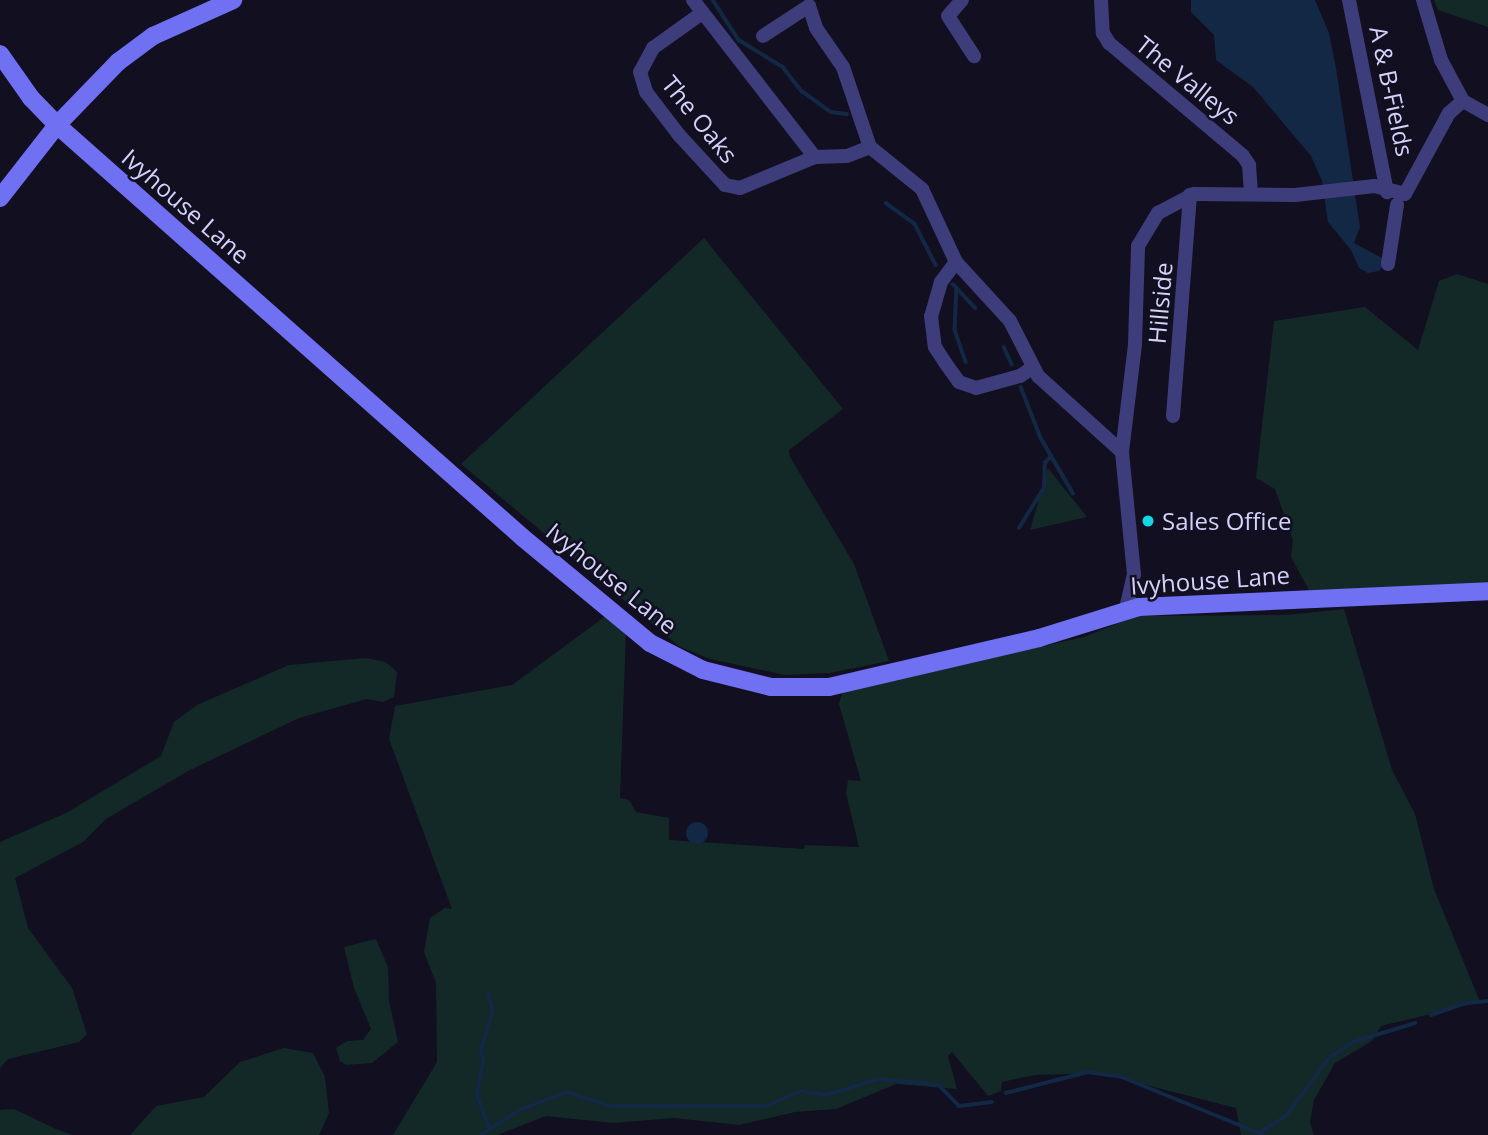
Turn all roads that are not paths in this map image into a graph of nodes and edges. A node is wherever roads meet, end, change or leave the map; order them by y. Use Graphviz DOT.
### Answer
graph roads {
  1 [pos="233,0"];
  2 [pos="693,0"];
  3 [pos="962,0"];
  4 [pos="1101,0"];
  5 [pos="1349,0"];
  6 [pos="1423,0"];
  7 [pos="702,13"];
  8 [pos="763,36"];
  9 [pos="0,54"];
  10 [pos="974,56"];
  11 [pos="1463,101"];
  12 [pos="1488,115"];
  13 [pos="57,125"];
  14 [pos="870,147"];
  15 [pos="815,157"];
  16 [pos="1387,192"];
  17 [pos="1251,194"];
  18 [pos="1189,195"];
  19 [pos="0,198"];
  20 [pos="1397,205"];
  21 [pos="956,262"];
  22 [pos="1388,264"];
  23 [pos="1032,368"];
  24 [pos="1173,416"];
  25 [pos="1122,452"];
  26 [pos="1134,574"];
  27 [pos="1488,591"];
  28 [pos="1152,606"];
  29 [pos="1126,609"];
  1 -- 13 [label="street"];
  2 -- 7 [label="street"];
  3 -- 10 [label="street"];
  4 -- 17 [label="street, The Valleys"];
  5 -- 16 [label="street, A & B-Fields"];
  6 -- 11 [label="street"];
  7 -- 15 [label="street"];
  7 -- 15 [label="street, The Oaks"];
  8 -- 14 [label="street"];
  9 -- 13 [label="street, Ivyhouse Lane"];
  11 -- 12 [label="street"];
  11 -- 16 [label="street"];
  13 -- 19 [label="street"];
  13 -- 29 [label="street, Ivyhouse Lane"];
  14 -- 15 [label="street, The Oaks"];
  14 -- 21 [label="street"];
  16 -- 17 [label="street"];
  17 -- 18 [label="street"];
  18 -- 24 [label="street, Hillside"];
  18 -- 25 [label="street"];
  20 -- 22 [label="street"];
  21 -- 23 [label="street"];
  21 -- 23 [label="street"];
  23 -- 25 [label="street"];
  25 -- 26 [label="street"];
  26 -- 28 [label="street"];
  26 -- 29 [label="street"];
  27 -- 28 [label="street, Ivyhouse Lane"];
  28 -- 29 [label="street, Ivyhouse Lane"];
}
